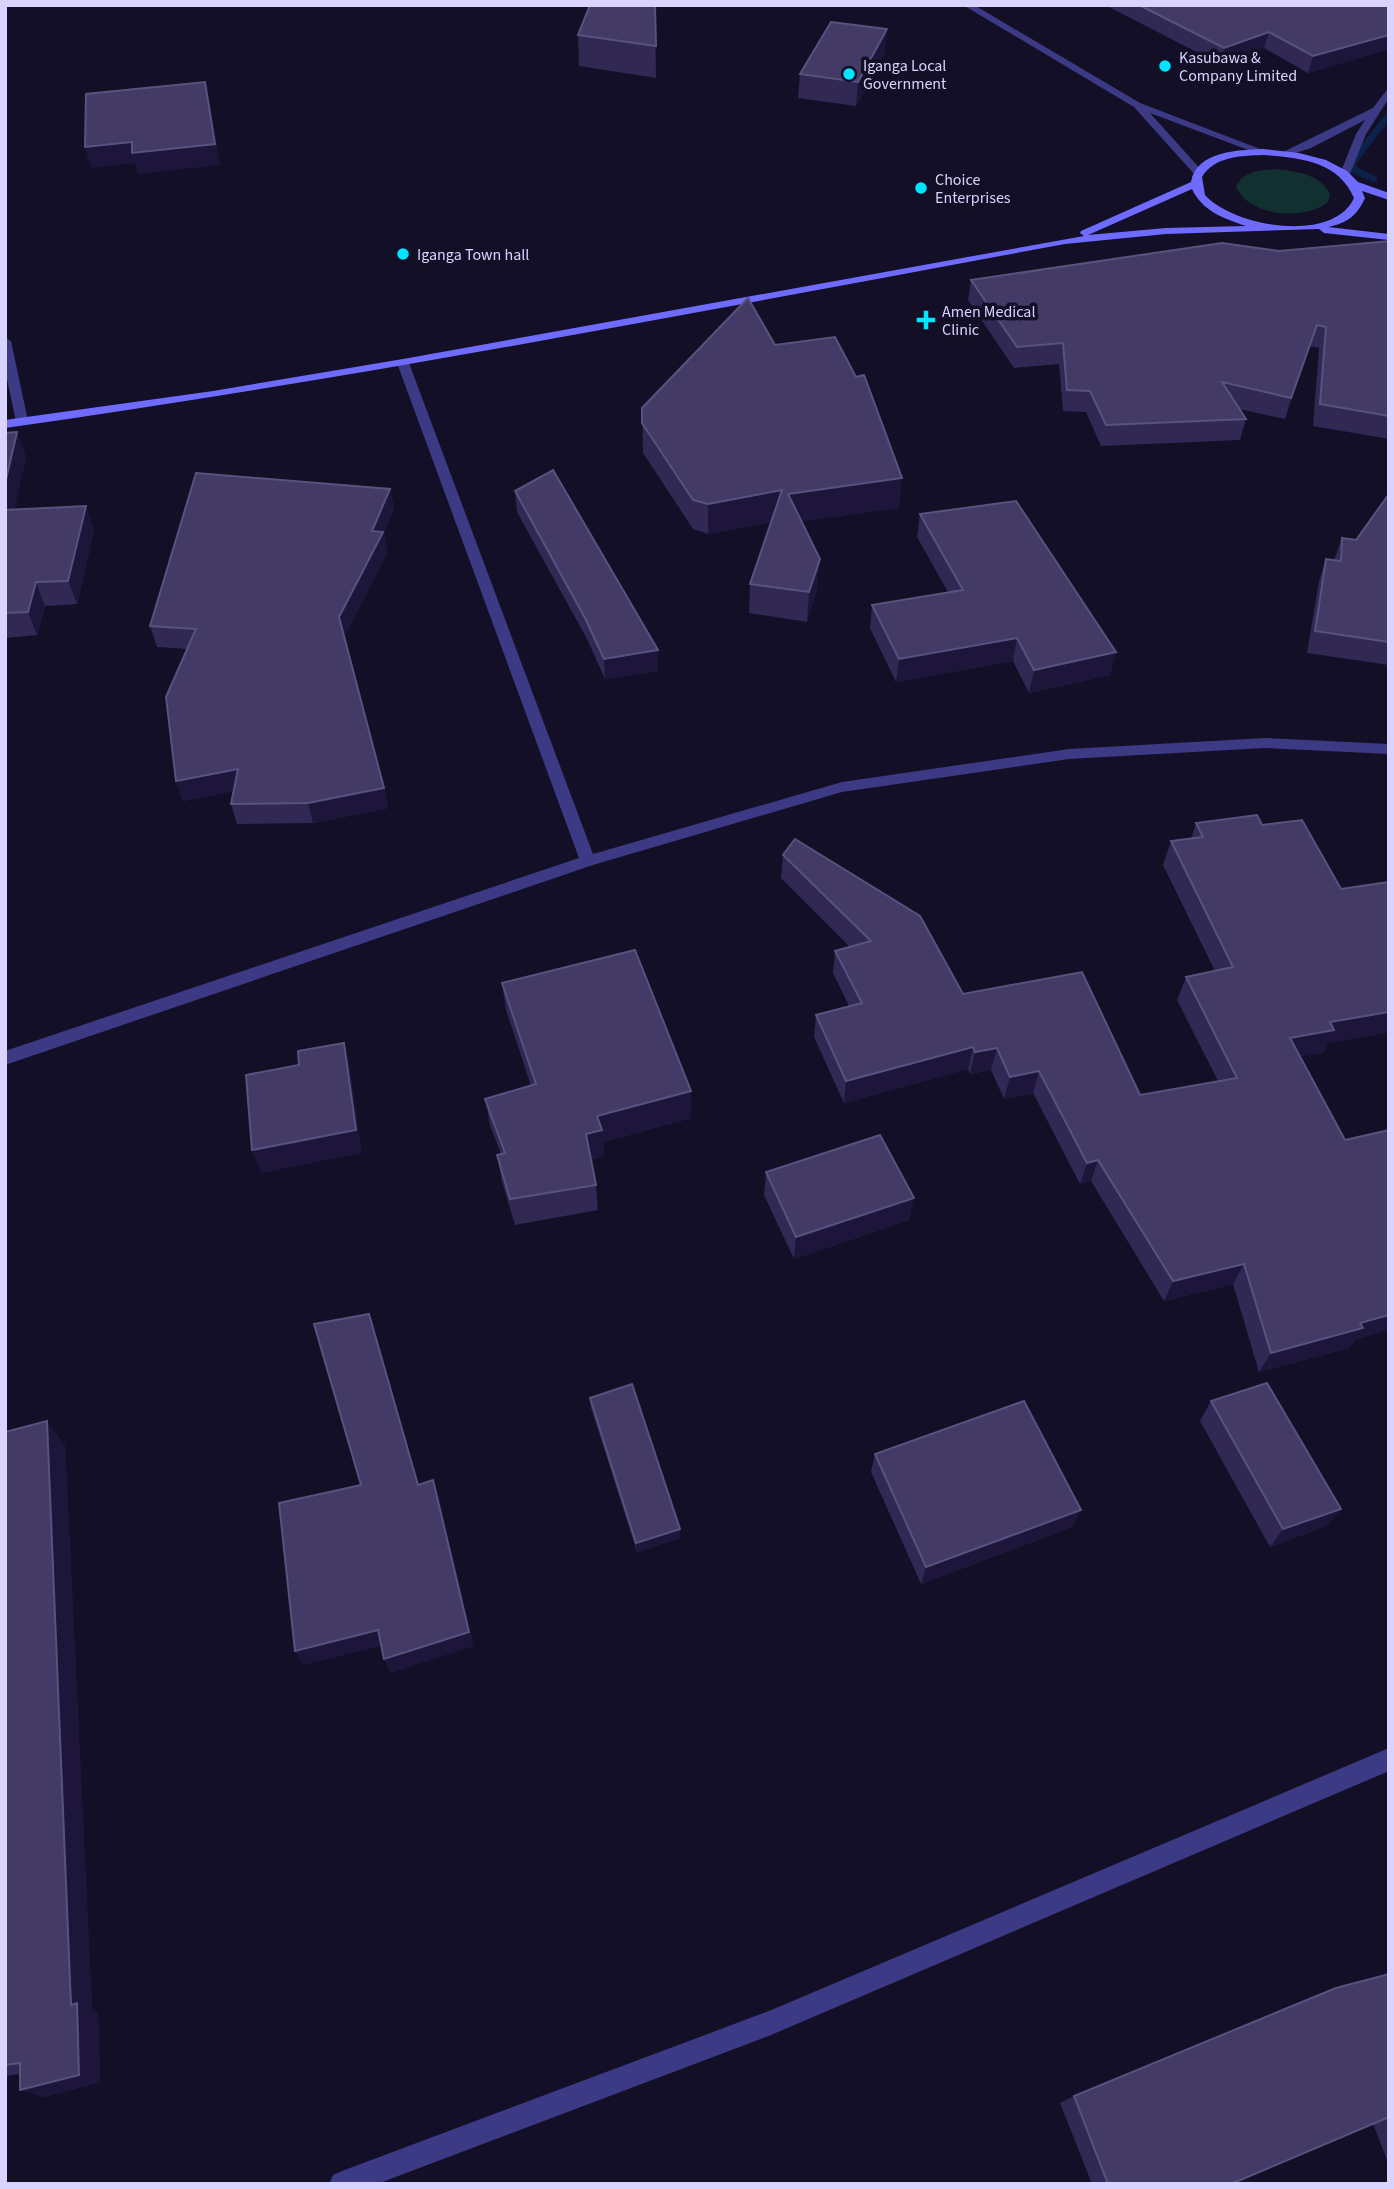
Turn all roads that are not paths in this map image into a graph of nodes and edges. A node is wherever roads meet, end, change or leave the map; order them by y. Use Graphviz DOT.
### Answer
graph roads {
  1 [pos="967,5"];
  2 [pos="1389,90"];
  3 [pos="1137,105"];
  4 [pos="1376,110"];
  5 [pos="1263,152"];
  6 [pos="1286,153"];
  7 [pos="1345,174"];
  8 [pos="1197,179"];
  9 [pos="1356,185"];
  10 [pos="1389,197"];
  11 [pos="1270,229"];
  12 [pos="1317,229"];
  13 [pos="1389,237"];
  14 [pos="1065,241"];
  15 [pos="5,341"];
  16 [pos="403,363"];
  17 [pos="22,421"];
  18 [pos="5,424"];
  19 [pos="1389,749"];
  20 [pos="588,861"];
  21 [pos="5,1058"];
  22 [pos="1389,1759"];
  23 [pos="342,2184"];
  1 -- 3 [label="street"];
  2 -- 4 [label="street"];
  3 -- 5 [label="street"];
  3 -- 8 [label="street"];
  4 -- 6 [label="street"];
  4 -- 7 [label="street"];
  5 -- 6 [label="main road"];
  5 -- 8 [label="main road"];
  6 -- 7 [label="main road"];
  7 -- 9 [label="main road"];
  8 -- 11 [label="main road"];
  8 -- 14 [label="main road"];
  9 -- 10 [label="main road"];
  9 -- 12 [label="main road"];
  11 -- 12 [label="main road"];
  11 -- 14 [label="main road"];
  12 -- 13 [label="main road"];
  14 -- 16 [label="main road"];
  15 -- 17 [label="street"];
  16 -- 17 [label="main road"];
  16 -- 20 [label="street"];
  17 -- 18 [label="main road"];
  19 -- 20 [label="street"];
  20 -- 21 [label="street"];
  22 -- 23 [label="street"];
}
